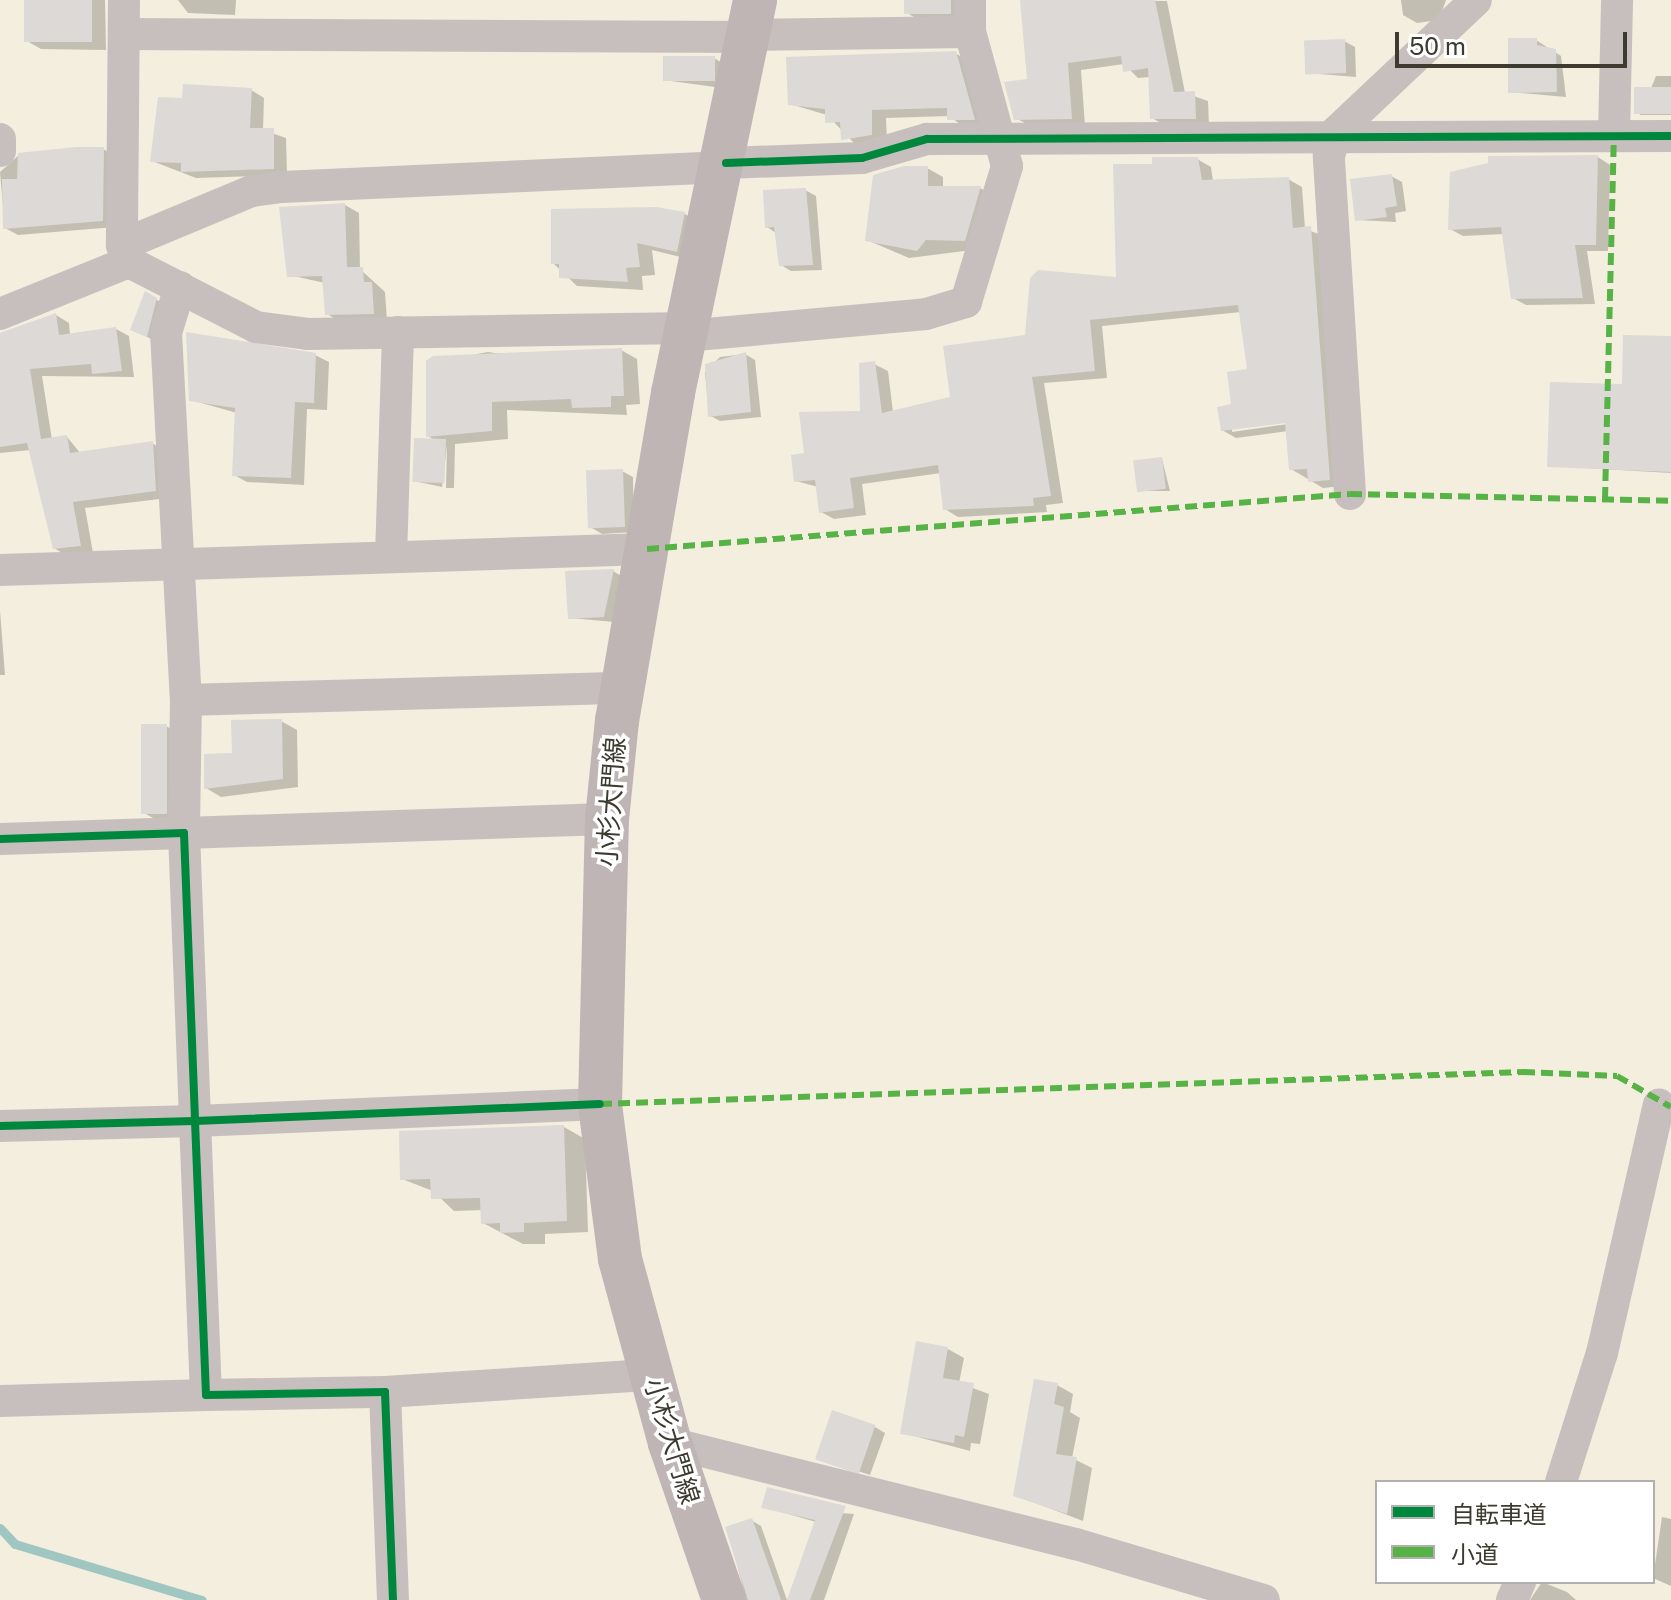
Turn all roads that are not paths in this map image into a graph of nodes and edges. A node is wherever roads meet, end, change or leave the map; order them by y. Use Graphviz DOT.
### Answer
graph roads {
  1 [pos="124,0"];
  2 [pos="970,0"];
  3 [pos="1476,0"];
  4 [pos="1617,0"];
  5 [pos="751,24"];
  6 [pos="970,32"];
  7 [pos="124,34"];
  8 [pos="1336,132"];
  9 [pos="1614,135"];
  10 [pos="1671,136"];
  11 [pos="0,139"];
  12 [pos="1002,141"];
  13 [pos="0,151"];
  14 [pos="726,165"];
  15 [pos="126,254"];
  16 [pos="180,287"];
  17 [pos="0,314"];
  18 [pos="398,332"];
  19 [pos="686,332"];
  20 [pos="1350,494"];
  21 [pos="647,549"];
  22 [pos="391,557"];
  23 [pos="181,563"];
  24 [pos="0,570"];
  25 [pos="622,688"];
  26 [pos="186,700"];
  27 [pos="607,819"];
  28 [pos="184,833"];
  29 [pos="0,839"];
  30 [pos="600,1104"];
  31 [pos="1659,1104"];
  32 [pos="195,1121"];
  33 [pos="0,1126"];
  34 [pos="651,1375"];
  35 [pos="385,1392"];
  36 [pos="206,1395"];
  37 [pos="0,1401"];
  38 [pos="670,1443"];
  39 [pos="1562,1480"];
  40 [pos="393,1600"];
  41 [pos="724,1600"];
  42 [pos="1264,1600"];
  1 -- 7 [label="street"];
  2 -- 6 [label="street"];
  3 -- 8 [label="street"];
  4 -- 9 [label="street"];
  5 -- 6 [label="street"];
  5 -- 7 [label="street"];
  5 -- 14 [label="main road, 小杉大門線"];
  6 -- 12 [label="street"];
  7 -- 15 [label="street"];
  8 -- 9 [label="street"];
  8 -- 12 [label="street"];
  8 -- 20 [label="street"];
  9 -- 10 [label="street"];
  11 -- 13 [label="street"];
  12 -- 14 [label="street"];
  12 -- 19 [label="street"];
  14 -- 15 [label="street"];
  14 -- 19 [label="main road, 小杉大門線"];
  15 -- 16 [label="street"];
  15 -- 17 [label="street"];
  16 -- 18 [label="street"];
  16 -- 23 [label="street"];
  18 -- 19 [label="street"];
  18 -- 22 [label="street"];
  19 -- 21 [label="main road, 小杉大門線"];
  21 -- 22 [label="street"];
  21 -- 25 [label="main road, 小杉大門線"];
  22 -- 23 [label="street"];
  23 -- 24 [label="street"];
  23 -- 26 [label="street"];
  25 -- 26 [label="street"];
  25 -- 27 [label="main road, 小杉大門線"];
  26 -- 28 [label="street"];
  27 -- 28 [label="street"];
  27 -- 30 [label="main road, 小杉大門線"];
  28 -- 29 [label="street"];
  28 -- 32 [label="street"];
  30 -- 32 [label="street"];
  30 -- 34 [label="main road, 小杉大門線"];
  31 -- 39 [label="street"];
  32 -- 33 [label="street"];
  32 -- 36 [label="street"];
  34 -- 35 [label="street"];
  34 -- 38 [label="main road, 小杉大門線"];
  35 -- 36 [label="street"];
  35 -- 40 [label="street"];
  36 -- 37 [label="street"];
  38 -- 41 [label="main road, 小杉大門線"];
  38 -- 42 [label="street"];
}
